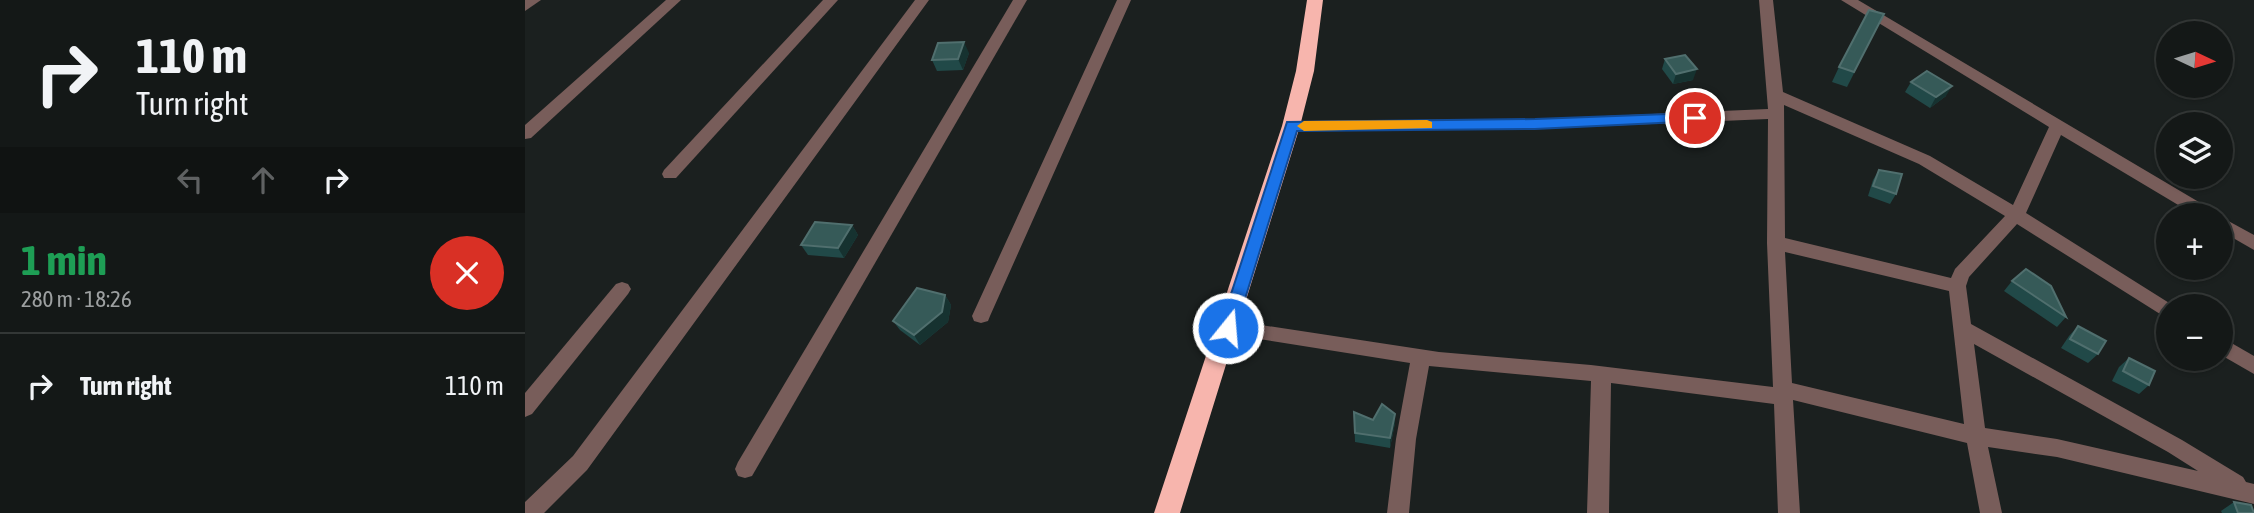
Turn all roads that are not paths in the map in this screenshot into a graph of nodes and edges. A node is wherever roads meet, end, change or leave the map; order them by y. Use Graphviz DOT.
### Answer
graph roads {
  1 [pos="534,0"];
  2 [pos="674,0"];
  3 [pos="831,0"];
  4 [pos="922,0"];
  5 [pos="1020,0"];
  6 [pos="1124,0"];
  7 [pos="1315,0"];
  8 [pos="1766,0"];
  9 [pos="1848,0"];
  10 [pos="525,7"];
  11 [pos="1776,95"];
  12 [pos="1774,114"];
  13 [pos="2058,125"];
  14 [pos="1291,126"];
  15 [pos="525,134"];
  16 [pos="670,174"];
  17 [pos="2188,203"];
  18 [pos="2017,214"];
  19 [pos="2233,230"];
  20 [pos="1776,243"];
  21 [pos="2254,243"];
  22 [pos="1957,286"];
  23 [pos="622,289"];
  24 [pos="2156,304"];
  25 [pos="981,316"];
  26 [pos="1228,328"];
  27 [pos="1962,328"];
  28 [pos="2233,353"];
  29 [pos="1421,357"];
  30 [pos="2254,366"];
  31 [pos="1601,374"];
  32 [pos="1782,393"];
  33 [pos="525,408"];
  34 [pos="1976,436"];
  35 [pos="745,469"];
  36 [pos="2252,493"];
  37 [pos="529,513"];
  38 [pos="1167,513"];
  39 [pos="1398,513"];
  40 [pos="1598,513"];
  41 [pos="1789,513"];
  42 [pos="1991,513"];
  1 -- 10 [label="street"];
  2 -- 15 [label="street"];
  3 -- 16 [label="street"];
  4 -- 37 [label="street"];
  5 -- 35 [label="street"];
  6 -- 25 [label="street"];
  7 -- 14 [label="highway"];
  8 -- 11 [label="street"];
  9 -- 13 [label="street"];
  11 -- 12 [label="street"];
  11 -- 18 [label="street"];
  12 -- 14 [label="street"];
  12 -- 20 [label="street"];
  13 -- 17 [label="street"];
  13 -- 18 [label="street"];
  14 -- 26 [label="highway"];
  18 -- 22 [label="street"];
  18 -- 24 [label="street"];
  19 -- 21 [label="street"];
  20 -- 22 [label="street"];
  20 -- 32 [label="street"];
  22 -- 27 [label="street"];
  23 -- 33 [label="street"];
  26 -- 29 [label="street"];
  26 -- 38 [label="highway"];
  27 -- 34 [label="street"];
  27 -- 36 [label="street"];
  28 -- 30 [label="street"];
  29 -- 31 [label="street"];
  29 -- 39 [label="street"];
  31 -- 32 [label="street"];
  31 -- 40 [label="street"];
  32 -- 34 [label="street"];
  32 -- 41 [label="street"];
  34 -- 36 [label="street"];
  34 -- 42 [label="street"];
}
